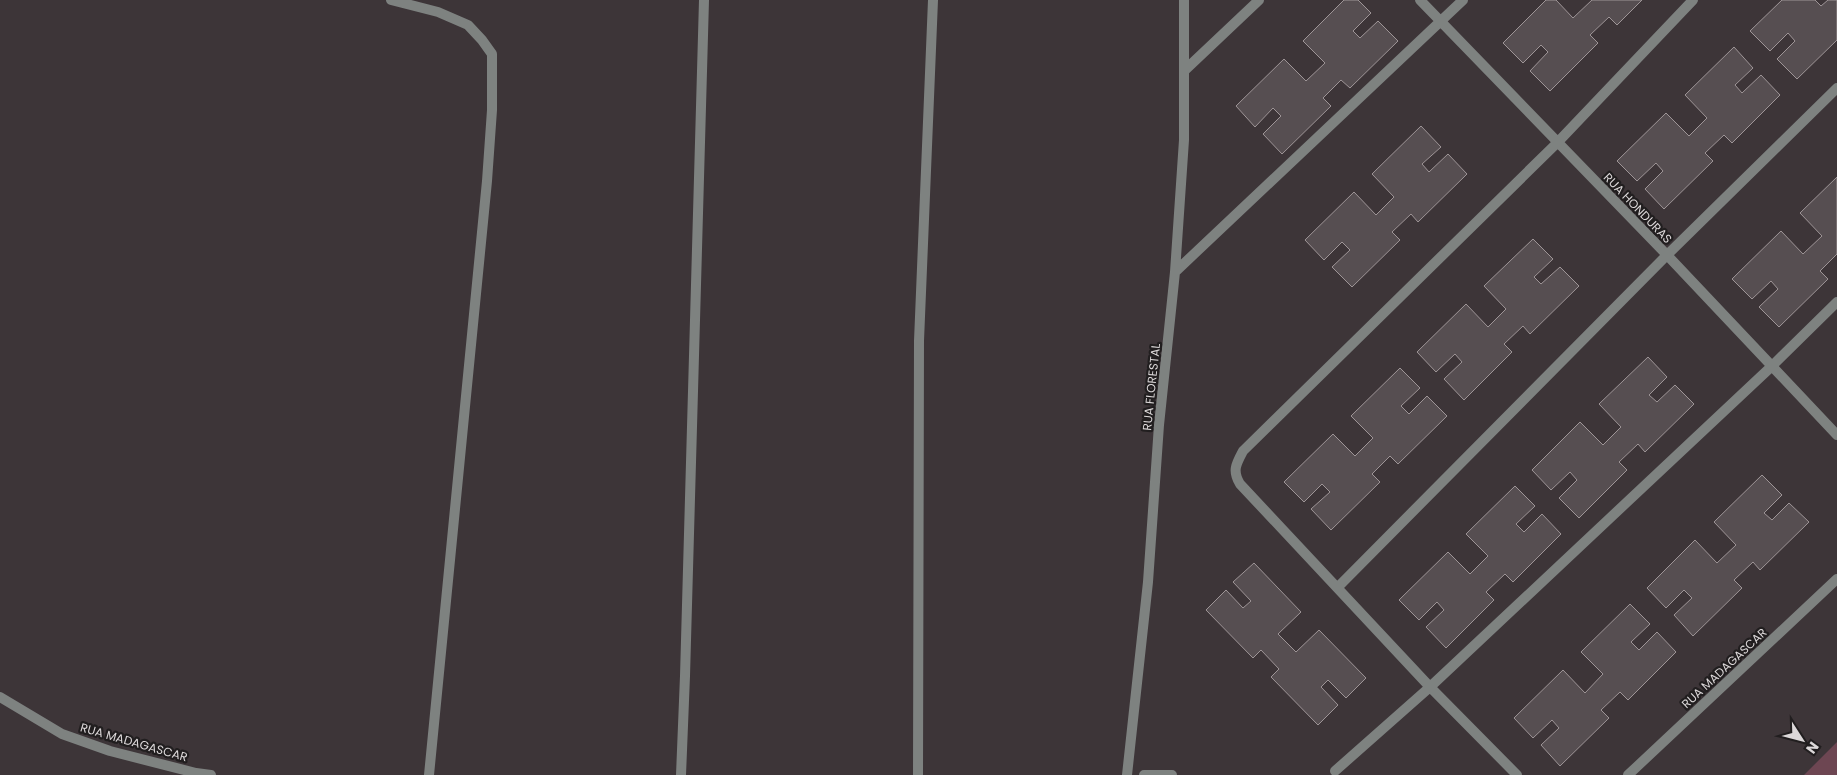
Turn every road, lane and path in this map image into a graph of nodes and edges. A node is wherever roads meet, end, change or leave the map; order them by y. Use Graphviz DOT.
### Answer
graph roads {
  1 [pos="391,0"];
  2 [pos="704,0"];
  3 [pos="933,0"];
  4 [pos="1184,0"];
  5 [pos="1258,0"];
  6 [pos="1420,0"];
  7 [pos="1462,0"];
  8 [pos="1693,0"];
  9 [pos="1440,20"];
  10 [pos="1184,71"];
  11 [pos="1837,88"];
  12 [pos="1558,143"];
  13 [pos="1667,255"];
  14 [pos="1175,272"];
  15 [pos="1837,302"];
  16 [pos="1772,366"];
  17 [pos="1837,435"];
  18 [pos="1837,579"];
  19 [pos="1338,587"];
  20 [pos="1430,687"];
  21 [pos="0,697"];
  22 [pos="1335,771"];
  23 [pos="211,775"];
  24 [pos="429,775"];
  25 [pos="681,775"];
  26 [pos="918,775"];
  27 [pos="1127,775"];
  28 [pos="1144,775"];
  29 [pos="1172,775"];
  30 [pos="1517,775"];
  31 [pos="1628,775"];
  1 -- 24 [label="street"];
  2 -- 25 [label="street"];
  3 -- 26 [label="street"];
  4 -- 10 [label="street, RUA FLORESTAL"];
  5 -- 10 [label="street"];
  6 -- 9 [label="street, RUA HONDURAS"];
  7 -- 9 [label="street"];
  8 -- 12 [label="street"];
  9 -- 12 [label="street, RUA HONDURAS"];
  9 -- 14 [label="street"];
  10 -- 14 [label="street, RUA FLORESTAL"];
  11 -- 13 [label="street"];
  12 -- 13 [label="street, RUA HONDURAS"];
  12 -- 19 [label="street"];
  13 -- 16 [label="street, RUA HONDURAS"];
  13 -- 19 [label="street"];
  14 -- 27 [label="street, RUA FLORESTAL"];
  15 -- 16 [label="street"];
  16 -- 17 [label="street, RUA HONDURAS"];
  16 -- 20 [label="street"];
  18 -- 31 [label="street, RUA MADAGASCAR"];
  19 -- 20 [label="street"];
  20 -- 22 [label="street"];
  20 -- 30 [label="street"];
  21 -- 23 [label="street, RUA MADAGASCAR"];
  28 -- 29 [label="street"];
}
